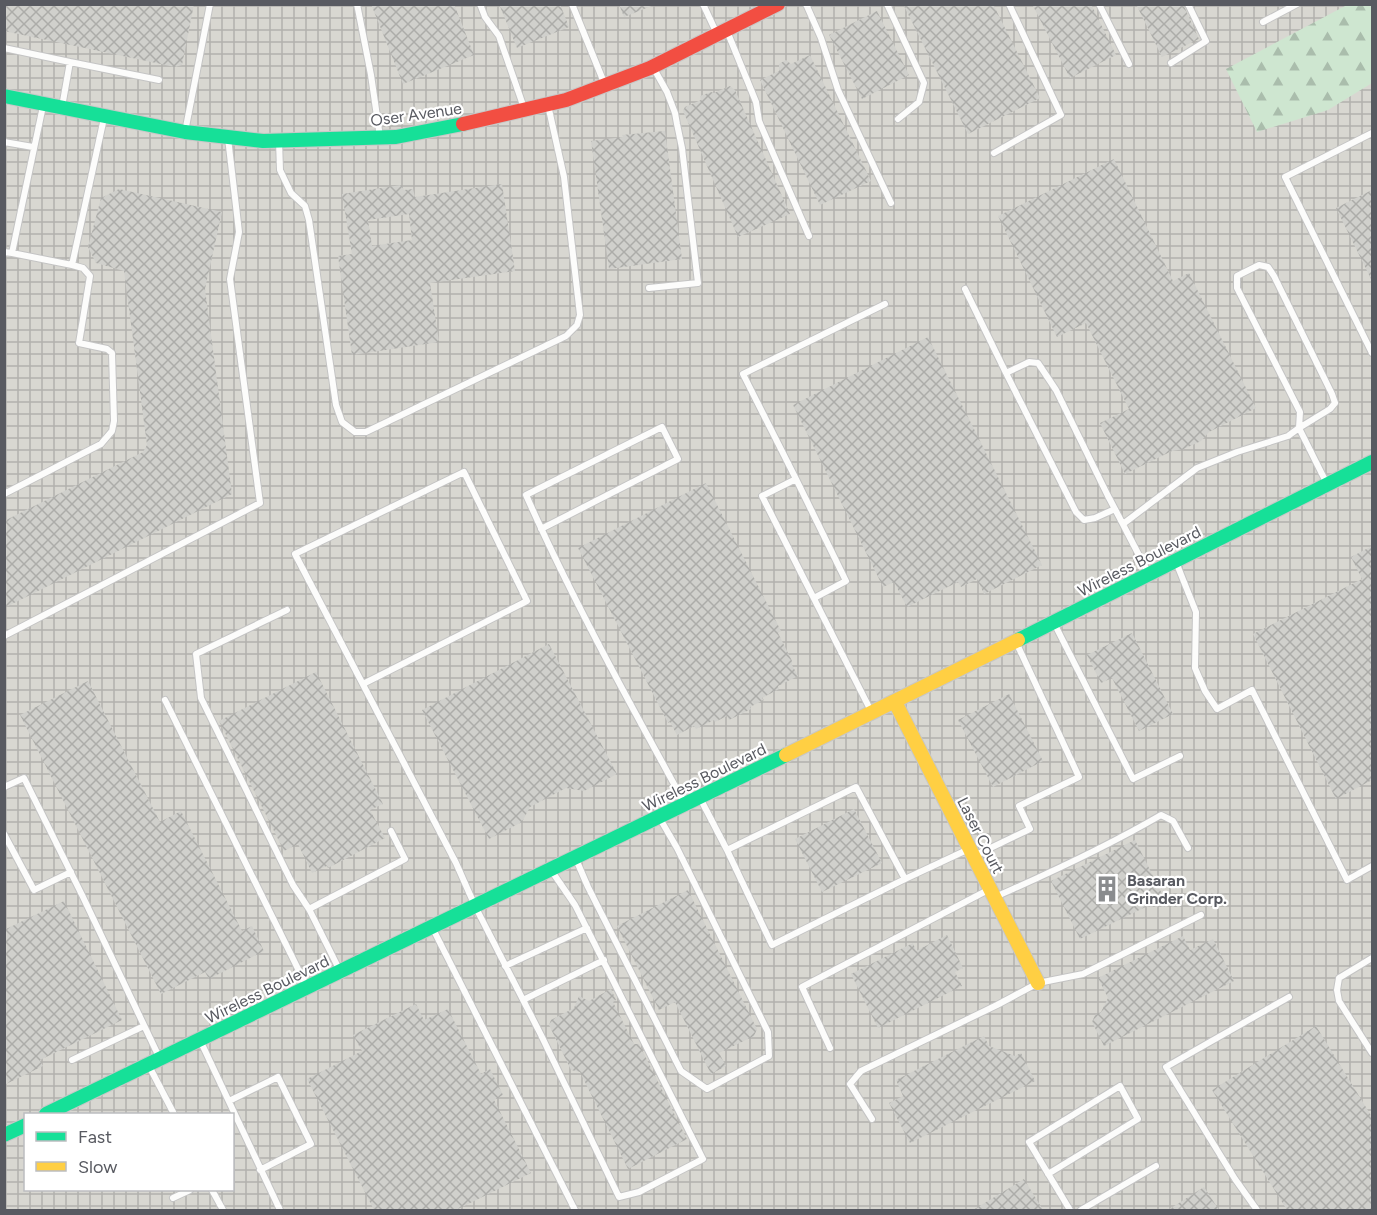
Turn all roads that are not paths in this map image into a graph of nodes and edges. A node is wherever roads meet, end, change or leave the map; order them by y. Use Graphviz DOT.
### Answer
graph roads {
  1 [pos="210,4"];
  2 [pos="357,4"];
  3 [pos="480,4"];
  4 [pos="572,4"];
  5 [pos="703,4"];
  6 [pos="778,4"];
  7 [pos="806,4"];
  8 [pos="887,4"];
  9 [pos="1009,4"];
  10 [pos="1099,4"];
  11 [pos="1188,4"];
  12 [pos="1297,4"];
  13 [pos="1263,22"];
  14 [pos="722,32"];
  15 [pos="4,48"];
  16 [pos="70,62"];
  17 [pos="1171,63"];
  18 [pos="1129,64"];
  19 [pos="653,67"];
  20 [pos="159,80"];
  21 [pos="605,85"];
  22 [pos="4,96"];
  23 [pos="43,104"];
  24 [pos="548,105"];
  25 [pos="62,107"];
  26 [pos="524,110"];
  27 [pos="104,116"];
  28 [pos="898,119"];
  29 [pos="184,132"];
  30 [pos="1372,133"];
  31 [pos="228,137"];
  32 [pos="380,138"];
  33 [pos="279,141"];
  34 [pos="4,142"];
  35 [pos="33,147"];
  36 [pos="994,153"];
  37 [pos="891,203"];
  38 [pos="809,237"];
  39 [pos="4,252"];
  40 [pos="12,253"];
  41 [pos="72,266"];
  42 [pos="649,288"];
  43 [pos="965,289"];
  44 [pos="885,304"];
  45 [pos="1372,353"];
  46 [pos="1006,374"];
  47 [pos="1299,428"];
  48 [pos="1372,462"];
  49 [pos="796,478"];
  50 [pos="1327,485"];
  51 [pos="4,494"];
  52 [pos="1115,508"];
  53 [pos="1123,524"];
  54 [pos="541,529"];
  55 [pos="1175,561"];
  56 [pos="1149,574"];
  57 [pos="814,598"];
  58 [pos="287,610"];
  59 [pos="1053,623"];
  60 [pos="4,636"];
  61 [pos="1015,642"];
  62 [pos="363,684"];
  63 [pos="165,700"];
  64 [pos="895,702"];
  65 [pos="873,713"];
  66 [pos="1180,756"];
  67 [pos="4,787"];
  68 [pos="700,797"];
  69 [pos="685,804"];
  70 [pos="659,817"];
  71 [pos="391,831"];
  72 [pos="4,834"];
  73 [pos="1188,848"];
  74 [pos="727,850"];
  75 [pos="972,852"];
  76 [pos="575,857"];
  77 [pos="1372,866"];
  78 [pos="550,870"];
  79 [pos="70,872"];
  80 [pos="905,879"];
  81 [pos="993,893"];
  82 [pos="475,906"];
  83 [pos="309,909"];
  84 [pos="1201,915"];
  85 [pos="432,927"];
  86 [pos="587,928"];
  87 [pos="1372,958"];
  88 [pos="604,960"];
  89 [pos="505,966"];
  90 [pos="340,972"];
  91 [pos="1038,983"];
  92 [pos="307,988"];
  93 [pos="1289,997"];
  94 [pos="523,1000"];
  95 [pos="144,1026"];
  96 [pos="200,1040"];
  97 [pos="830,1048"];
  98 [pos="1372,1053"];
  99 [pos="72,1060"];
  100 [pos="154,1062"];
  101 [pos="229,1101"];
  102 [pos="48,1113"];
  103 [pos="174,1113"];
  104 [pos="872,1119"];
  105 [pos="24,1126"];
  106 [pos="4,1135"];
  107 [pos="1156,1166"];
  108 [pos="260,1170"];
  109 [pos="1048,1174"];
  110 [pos="188,1191"];
  111 [pos="213,1191"];
  112 [pos="173,1198"];
  113 [pos="223,1210"];
  114 [pos="280,1210"];
  115 [pos="575,1210"];
  116 [pos="1070,1210"];
  117 [pos="1081,1210"];
  118 [pos="1257,1210"];
  1 -- 29 [label="lane"];
  2 -- 32 [label="lane"];
  3 -- 26 [label="lane"];
  4 -- 21 [label="lane"];
  5 -- 14 [label="lane"];
  6 -- 14 [label="street, Oser Avenue"];
  7 -- 37 [label="lane"];
  8 -- 28 [label="lane"];
  9 -- 36 [label="lane"];
  10 -- 18 [label="lane"];
  11 -- 17 [label="lane"];
  12 -- 13 [label="lane"];
  14 -- 19 [label="street, Oser Avenue"];
  14 -- 38 [label="lane"];
  15 -- 16 [label="lane"];
  16 -- 20 [label="lane"];
  16 -- 25 [label="lane"];
  19 -- 21 [label="street, Oser Avenue"];
  19 -- 42 [label="lane"];
  21 -- 24 [label="street, Oser Avenue"];
  22 -- 23 [label="street, Oser Avenue"];
  23 -- 25 [label="street, Oser Avenue"];
  23 -- 35 [label="lane"];
  24 -- 26 [label="street, Oser Avenue"];
  24 -- 33 [label="lane"];
  25 -- 27 [label="street, Oser Avenue"];
  26 -- 32 [label="street, Oser Avenue"];
  27 -- 29 [label="street, Oser Avenue"];
  27 -- 41 [label="lane"];
  29 -- 31 [label="street, Oser Avenue"];
  30 -- 45 [label="lane"];
  31 -- 33 [label="street, Oser Avenue"];
  31 -- 60 [label="lane"];
  32 -- 33 [label="street, Oser Avenue"];
  34 -- 35 [label="lane"];
  35 -- 40 [label="lane"];
  39 -- 40 [label="lane"];
  40 -- 41 [label="lane"];
  41 -- 51 [label="lane"];
  43 -- 46 [label="lane"];
  44 -- 49 [label="lane"];
  46 -- 52 [label="lane"];
  46 -- 52 [label="lane"];
  47 -- 47 [label="lane"];
  47 -- 50 [label="lane"];
  47 -- 53 [label="lane"];
  48 -- 50 [label="street, Wireless Boulevard"];
  49 -- 57 [label="lane"];
  49 -- 57 [label="lane"];
  50 -- 55 [label="street, Wireless Boulevard"];
  52 -- 53 [label="lane"];
  53 -- 56 [label="lane"];
  54 -- 54 [label="lane"];
  54 -- 69 [label="lane"];
  55 -- 56 [label="street, Wireless Boulevard"];
  55 -- 77 [label="lane"];
  56 -- 59 [label="street, Wireless Boulevard"];
  57 -- 65 [label="lane"];
  58 -- 83 [label="lane"];
  59 -- 61 [label="street, Wireless Boulevard"];
  59 -- 66 [label="lane"];
  61 -- 64 [label="street, Wireless Boulevard"];
  61 -- 75 [label="lane"];
  62 -- 62 [label="lane"];
  62 -- 82 [label="lane"];
  63 -- 92 [label="lane"];
  64 -- 65 [label="street, Wireless Boulevard"];
  64 -- 75 [label="street, Laser Court"];
  65 -- 68 [label="street, Wireless Boulevard"];
  67 -- 79 [label="lane"];
  68 -- 69 [label="street, Wireless Boulevard"];
  68 -- 74 [label="lane"];
  69 -- 70 [label="street, Wireless Boulevard"];
  70 -- 76 [label="street, Wireless Boulevard"];
  70 -- 76 [label="lane"];
  71 -- 83 [label="lane"];
  72 -- 79 [label="lane"];
  73 -- 81 [label="lane"];
  74 -- 80 [label="lane"];
  74 -- 80 [label="lane"];
  75 -- 80 [label="lane"];
  75 -- 81 [label="street, Laser Court"];
  76 -- 78 [label="street, Wireless Boulevard"];
  78 -- 82 [label="street, Wireless Boulevard"];
  78 -- 86 [label="lane"];
  79 -- 95 [label="lane"];
  81 -- 91 [label="street, Laser Court"];
  81 -- 97 [label="lane"];
  82 -- 85 [label="street, Wireless Boulevard"];
  82 -- 89 [label="lane"];
  83 -- 90 [label="lane"];
  84 -- 91 [label="lane"];
  85 -- 90 [label="street, Wireless Boulevard"];
  85 -- 115 [label="lane"];
  86 -- 88 [label="lane"];
  86 -- 89 [label="lane"];
  87 -- 98 [label="lane"];
  88 -- 94 [label="lane"];
  88 -- 94 [label="lane"];
  89 -- 94 [label="lane"];
  90 -- 92 [label="street, Wireless Boulevard"];
  91 -- 104 [label="lane"];
  92 -- 96 [label="street, Wireless Boulevard"];
  93 -- 118 [label="lane"];
  95 -- 99 [label="lane"];
  95 -- 100 [label="lane"];
  96 -- 100 [label="street, Wireless Boulevard"];
  96 -- 101 [label="lane"];
  100 -- 102 [label="street, Wireless Boulevard"];
  100 -- 103 [label="lane"];
  101 -- 108 [label="lane"];
  101 -- 108 [label="lane"];
  105 -- 106 [label="street"];
  107 -- 117 [label="lane"];
  108 -- 114 [label="lane"];
  109 -- 109 [label="lane"];
  109 -- 116 [label="lane"];
  110 -- 112 [label="lane"];
  111 -- 113 [label="lane"];
}
